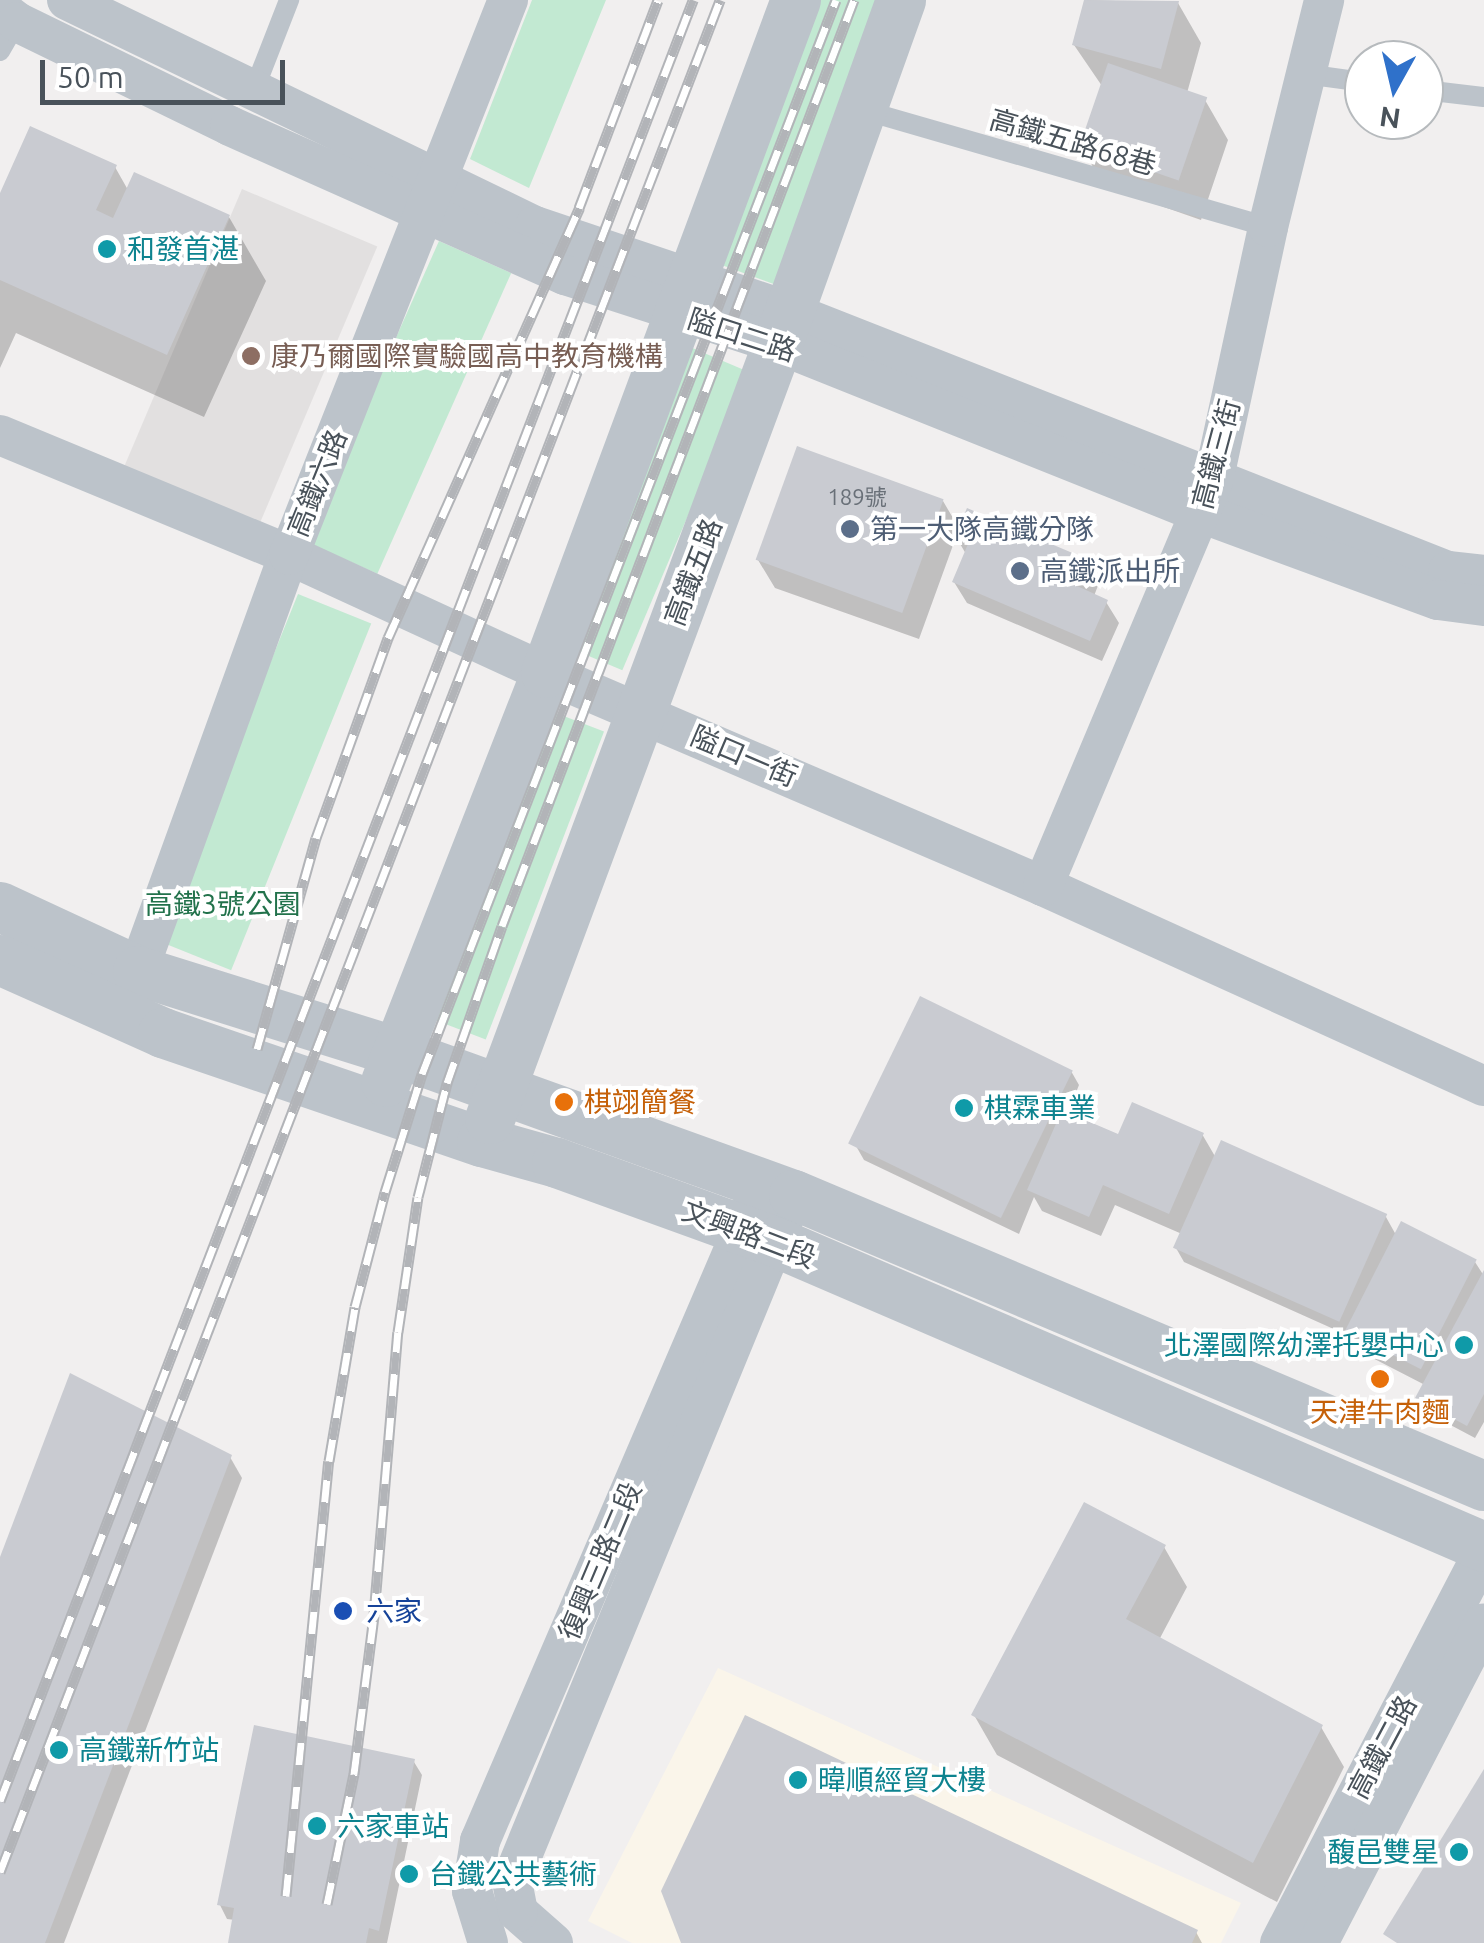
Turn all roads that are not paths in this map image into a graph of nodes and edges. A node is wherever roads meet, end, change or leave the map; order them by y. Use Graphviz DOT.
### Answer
graph roads {
  1 [pos="66,0"];
  2 [pos="288,0"];
  3 [pos="508,0"];
  4 [pos="796,0"];
  5 [pos="901,0"];
  6 [pos="1324,0"];
  7 [pos="6,27"];
  8 [pos="1305,74"];
  9 [pos="1344,79"];
  10 [pos="254,90"];
  11 [pos="1444,93"];
  12 [pos="1484,98"];
  13 [pos="863,110"];
  14 [pos="432,198"];
  15 [pos="1268,227"];
  16 [pos="686,298"];
  17 [pos="784,328"];
  18 [pos="0,435"];
  19 [pos="1207,498"];
  20 [pos="288,556"];
  21 [pos="1484,575"];
  22 [pos="1484,606"];
  23 [pos="546,673"];
  24 [pos="640,711"];
  25 [pos="1044,886"];
  26 [pos="0,908"];
  27 [pos="0,960"];
  28 [pos="138,971"];
  29 [pos="399,1053"];
  30 [pos="1484,1086"];
  31 [pos="499,1089"];
  32 [pos="376,1105"];
  33 [pos="482,1142"];
  34 [pos="778,1189"];
  35 [pos="758,1236"];
  36 [pos="1484,1486"];
  37 [pos="1484,1549"];
  38 [pos="1484,1623"];
  39 [pos="488,1943"];
  40 [pos="553,1943"];
  41 [pos="1280,1943"];
  42 [pos="1318,1943"];
  1 -- 10 [label="street, 隘口二路"];
  2 -- 10 [label="lane"];
  3 -- 14 [label="street, 高鐵六路"];
  4 -- 16 [label="street"];
  5 -- 13 [label="street, 高鐵五路"];
  6 -- 8 [label="street, 高鐵三街"];
  7 -- 14 [label="street, 隘口二路"];
  8 -- 9 [label="lane"];
  8 -- 15 [label="street, 高鐵三街"];
  10 -- 14 [label="street, 隘口二路"];
  11 -- 12 [label="lane"];
  13 -- 15 [label="lane, 高鐵五路68巷"];
  13 -- 17 [label="street, 高鐵五路"];
  14 -- 16 [label="street, 隘口二路"];
  14 -- 20 [label="street, 高鐵六路"];
  15 -- 19 [label="street, 高鐵三街"];
  16 -- 17 [label="street, 隘口二路"];
  16 -- 23 [label="street"];
  17 -- 19 [label="street, 隘口二路"];
  17 -- 24 [label="street, 高鐵五路"];
  18 -- 20 [label="street, 隘口一街"];
  19 -- 21 [label="street, 隘口二路"];
  19 -- 22 [label="street, 隘口二路"];
  19 -- 25 [label="street, 高鐵三街"];
  20 -- 23 [label="street, 隘口一街"];
  20 -- 28 [label="street, 高鐵六路"];
  23 -- 24 [label="street, 隘口一街"];
  23 -- 29 [label="street"];
  24 -- 25 [label="street, 隘口一街"];
  24 -- 31 [label="street, 高鐵五路"];
  25 -- 30 [label="street, 隘口一街"];
  26 -- 28 [label="street, 文興路二段"];
  27 -- 32 [label="street, 文興路二段"];
  28 -- 29 [label="street, 文興路二段"];
  29 -- 31 [label="street, 文興路二段"];
  29 -- 32 [label="street"];
  31 -- 33 [label="street, 高鐵五路"];
  31 -- 34 [label="street, 文興路二段"];
  32 -- 33 [label="street, 文興路二段"];
  33 -- 35 [label="street, 文興路二段"];
  34 -- 35 [label="street, 復興三路二段"];
  34 -- 36 [label="street, 文興路二段"];
  35 -- 37 [label="street, 文興路二段"];
  35 -- 39 [label="street, 復興三路二段"];
  35 -- 40 [label="street, 復興三路二段"];
  37 -- 41 [label="street, 高鐵二路"];
  38 -- 42 [label="street, 高鐵二路"];
}
